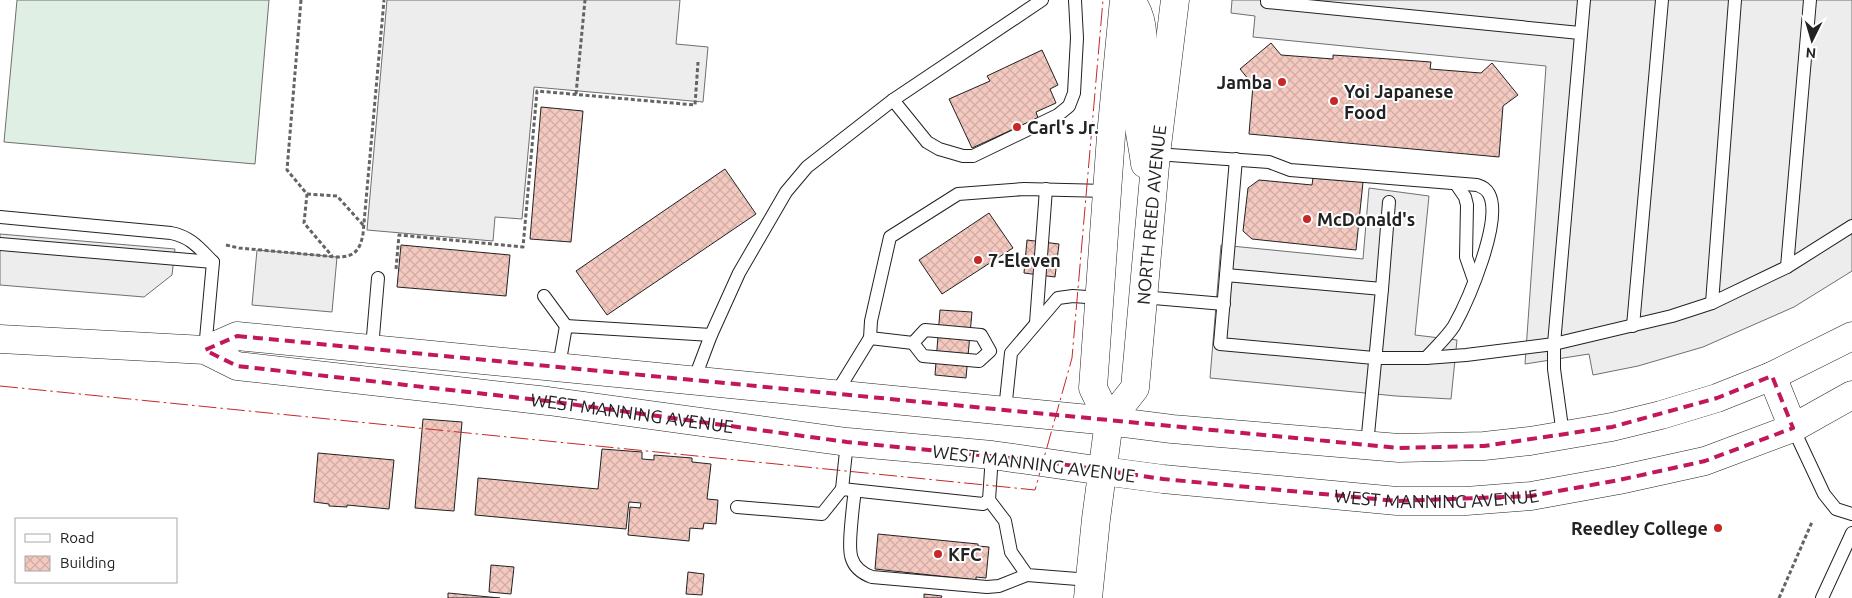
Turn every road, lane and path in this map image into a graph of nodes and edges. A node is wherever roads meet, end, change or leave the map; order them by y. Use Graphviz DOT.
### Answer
graph roads {
  1 [pos="301,0"];
  2 [pos="384,0"];
  3 [pos="585,0"];
  4 [pos="1042,0"];
  5 [pos="1075,0"];
  6 [pos="1124,0"];
  7 [pos="1130,0"];
  8 [pos="1175,0"];
  9 [pos="1267,0"];
  10 [pos="1584,0"];
  11 [pos="1662,0"];
  12 [pos="1735,0"];
  13 [pos="1810,0"];
  14 [pos="1580,33"];
  15 [pos="698,62"];
  16 [pos="576,94"];
  17 [pos="893,100"];
  18 [pos="1156,154"];
  19 [pos="1236,159"];
  20 [pos="1456,184"];
  21 [pos="1046,189"];
  22 [pos="1107,191"];
  23 [pos="307,194"];
  24 [pos="1389,202"];
  25 [pos="1151,205"];
  26 [pos="0,217"];
  27 [pos="364,226"];
  28 [pos="1852,226"];
  29 [pos="220,240"];
  30 [pos="0,244"];
  31 [pos="332,256"];
  32 [pos="213,262"];
  33 [pos="1787,267"];
  34 [pos="396,275"];
  35 [pos="1226,275"];
  36 [pos="378,278"];
  37 [pos="1474,280"];
  38 [pos="1382,289"];
  39 [pos="544,296"];
  40 [pos="1142,297"];
  41 [pos="1100,298"];
  42 [pos="1712,303"];
  43 [pos="1224,304"];
  44 [pos="1036,323"];
  45 [pos="566,326"];
  46 [pos="1632,326"];
  47 [pos="711,335"];
  48 [pos="1852,336"];
  49 [pos="870,338"];
  50 [pos="0,339"];
  51 [pos="913,343"];
  52 [pos="1554,344"];
  53 [pos="372,348"];
  54 [pos="205,350"];
  55 [pos="990,351"];
  56 [pos="1011,353"];
  57 [pos="1374,358"];
  58 [pos="1426,358"];
  59 [pos="559,366"];
  60 [pos="1772,376"];
  61 [pos="694,380"];
  62 [pos="835,394"];
  63 [pos="1852,395"];
  64 [pos="1005,410"];
  65 [pos="1109,421"];
  66 [pos="1793,428"];
  67 [pos="1563,435"];
  68 [pos="847,442"];
  69 [pos="1367,445"];
  70 [pos="992,455"];
  71 [pos="1103,471"];
  72 [pos="849,490"];
  73 [pos="989,500"];
  74 [pos="737,507"];
  75 [pos="1852,514"];
  76 [pos="1812,522"];
  77 [pos="1852,534"];
  78 [pos="1027,575"];
  79 [pos="1089,589"];
  80 [pos="1779,598"];
  81 [pos="1822,598"];
  1 -- 23 [label="path"];
  2 -- 27 [label="path"];
  3 -- 16 [label="path"];
  4 -- 17 [label="lane"];
  5 -- 17 [label="lane"];
  6 -- 22 [label="main road"];
  7 -- 25 [label="main road"];
  8 -- 18 [label="main road, NORTH REED AVENUE"];
  9 -- 14 [label="lane"];
  10 -- 14 [label="lane"];
  11 -- 46 [label="lane"];
  12 -- 42 [label="lane"];
  13 -- 33 [label="lane"];
  14 -- 52 [label="lane"];
  15 -- 16 [label="path"];
  16 -- 34 [label="path"];
  17 -- 47 [label="lane"];
  18 -- 19 [label="lane"];
  18 -- 25 [label="main road, NORTH REED AVENUE"];
  19 -- 20 [label="lane"];
  19 -- 35 [label="lane"];
  20 -- 37 [label="lane"];
  20 -- 37 [label="lane"];
  21 -- 22 [label="lane"];
  21 -- 44 [label="lane"];
  21 -- 49 [label="lane"];
  22 -- 41 [label="main road"];
  23 -- 27 [label="path"];
  23 -- 31 [label="path"];
  24 -- 38 [label="lane"];
  25 -- 40 [label="main road, NORTH REED AVENUE"];
  26 -- 32 [label="lane"];
  27 -- 31 [label="path"];
  28 -- 33 [label="lane"];
  29 -- 31 [label="path"];
  30 -- 32 [label="lane"];
  32 -- 54 [label="lane"];
  33 -- 42 [label="lane"];
  35 -- 38 [label="lane"];
  35 -- 43 [label="lane"];
  36 -- 53 [label="lane"];
  37 -- 58 [label="lane"];
  38 -- 57 [label="lane"];
  39 -- 45 [label="lane"];
  40 -- 43 [label="lane"];
  40 -- 65 [label="main road, NORTH REED AVENUE"];
  41 -- 44 [label="lane"];
  41 -- 65 [label="main road"];
  42 -- 46 [label="lane"];
  43 -- 57 [label="lane"];
  44 -- 56 [label="lane"];
  45 -- 47 [label="lane"];
  45 -- 59 [label="lane"];
  46 -- 52 [label="lane"];
  47 -- 61 [label="lane"];
  48 -- 60 [label="main road, WEST MANNING AVENUE"];
  49 -- 51 [label="lane"];
  49 -- 62 [label="lane"];
  50 -- 54 [label="main road, WEST MANNING AVENUE"];
  51 -- 55 [label="lane"];
  51 -- 55 [label="lane"];
  52 -- 58 [label="lane"];
  52 -- 67 [label="lane"];
  53 -- 54 [label="main road, WEST MANNING AVENUE"];
  53 -- 59 [label="main road, WEST MANNING AVENUE"];
  54 -- 68 [label="main road, WEST MANNING AVENUE"];
  55 -- 56 [label="lane"];
  56 -- 64 [label="lane"];
  57 -- 58 [label="lane"];
  57 -- 69 [label="lane"];
  59 -- 61 [label="main road, WEST MANNING AVENUE"];
  60 -- 66 [label="main road"];
  60 -- 67 [label="main road, WEST MANNING AVENUE"];
  61 -- 62 [label="main road, WEST MANNING AVENUE"];
  62 -- 64 [label="main road, WEST MANNING AVENUE"];
  63 -- 66 [label="main road, WEST MANNING AVENUE"];
  64 -- 65 [label="main road, WEST MANNING AVENUE"];
  65 -- 69 [label="main road, WEST MANNING AVENUE"];
  65 -- 71 [label="main road"];
  66 -- 71 [label="main road, WEST MANNING AVENUE"];
  66 -- 75 [label="lane"];
  67 -- 69 [label="main road, WEST MANNING AVENUE"];
  68 -- 70 [label="main road, WEST MANNING AVENUE"];
  68 -- 72 [label="lane"];
  70 -- 71 [label="main road, WEST MANNING AVENUE"];
  70 -- 73 [label="lane"];
  71 -- 79 [label="main road"];
  72 -- 73 [label="lane"];
  72 -- 74 [label="lane"];
  72 -- 78 [label="lane"];
  73 -- 78 [label="lane"];
  76 -- 80 [label="path"];
  77 -- 81 [label="lane"];
  78 -- 79 [label="lane"];
}
